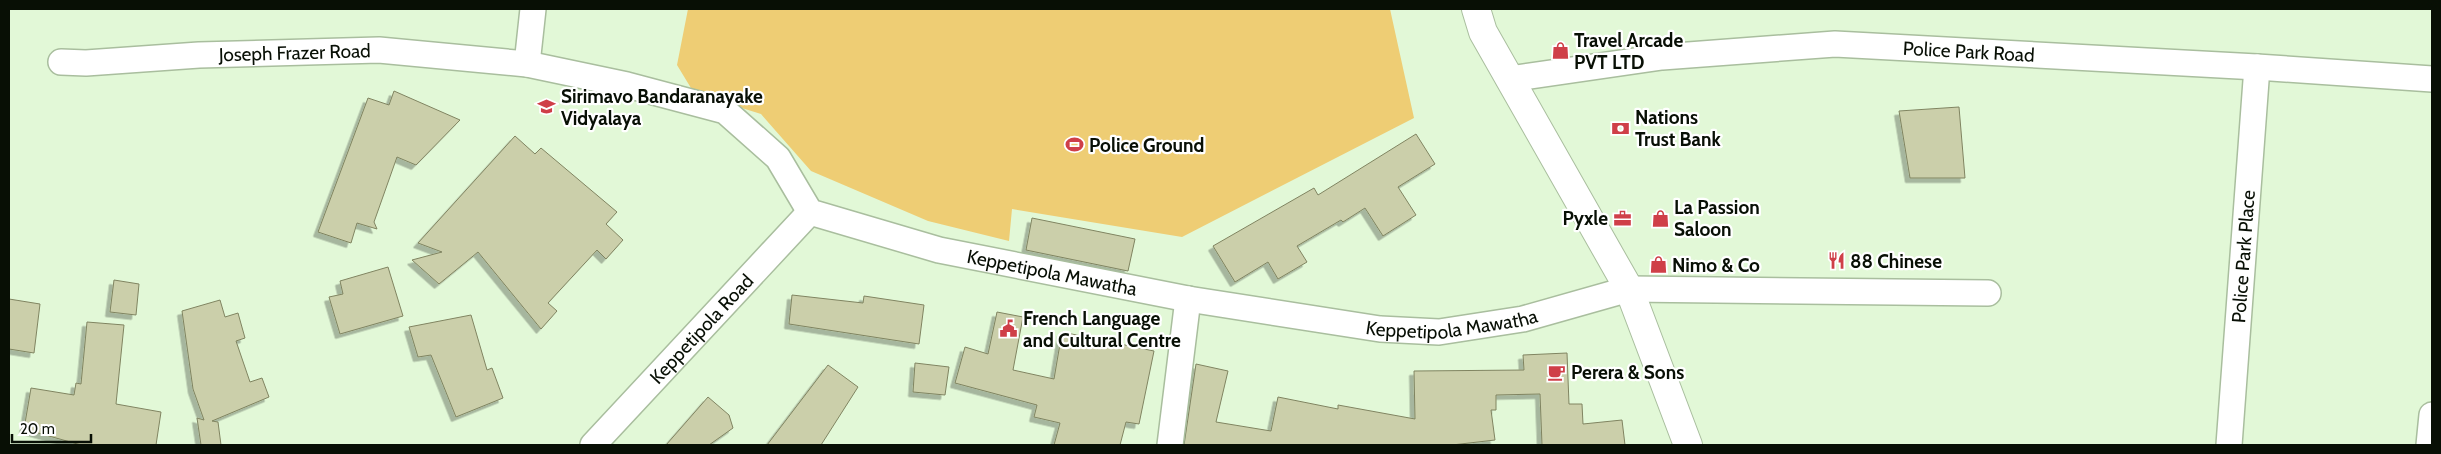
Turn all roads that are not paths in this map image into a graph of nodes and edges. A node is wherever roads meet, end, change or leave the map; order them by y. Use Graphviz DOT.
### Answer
graph roads {
  1 [pos="533,9"];
  2 [pos="1476,9"];
  3 [pos="61,62"];
  4 [pos="527,64"];
  5 [pos="2257,67"];
  6 [pos="1509,79"];
  7 [pos="2432,79"];
  8 [pos="810,212"];
  9 [pos="1629,289"];
  10 [pos="1988,293"];
  11 [pos="1188,299"];
  12 [pos="2432,415"];
  13 [pos="593,445"];
  14 [pos="1170,445"];
  15 [pos="1688,445"];
  16 [pos="2229,445"];
  17 [pos="2429,445"];
  1 -- 4 [label="street"];
  2 -- 6 [label="highway"];
  3 -- 4 [label="street, Joseph Frazer Road"];
  4 -- 8 [label="street"];
  5 -- 6 [label="street, Police Park Road"];
  5 -- 7 [label="street, Police Park Road"];
  5 -- 16 [label="street, Police Park Place"];
  6 -- 9 [label="highway"];
  8 -- 11 [label="street, Keppetipola Mawatha"];
  8 -- 13 [label="street, Keppetipola Road"];
  9 -- 10 [label="street, Keppetipola Mawatha"];
  9 -- 11 [label="street, Keppetipola Mawatha"];
  9 -- 15 [label="highway"];
  11 -- 14 [label="street"];
  12 -- 17 [label="street"];
}
